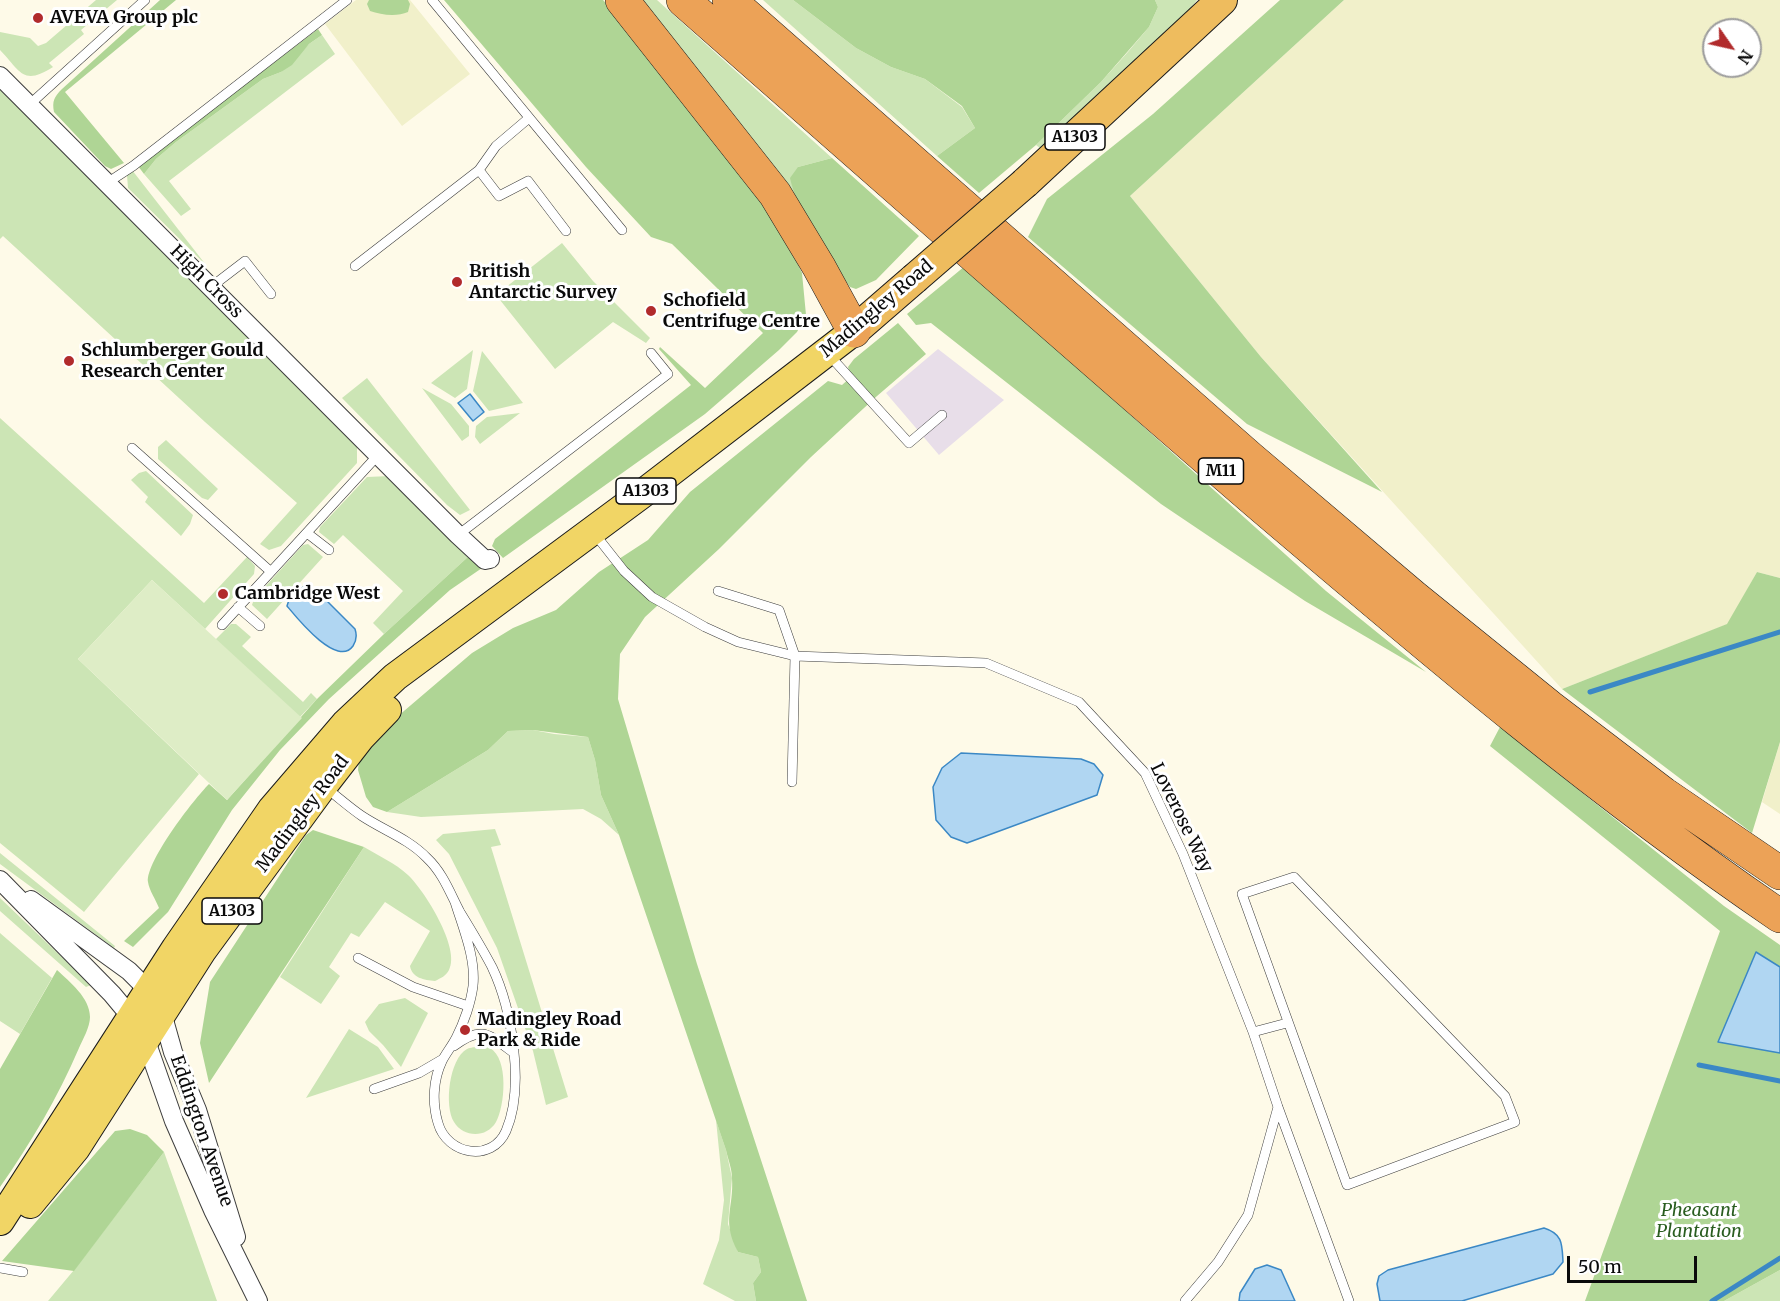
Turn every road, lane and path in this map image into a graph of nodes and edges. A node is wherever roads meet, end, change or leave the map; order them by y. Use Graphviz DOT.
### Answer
graph roads {
  1 [pos="145,0"];
  2 [pos="347,0"];
  3 [pos="432,0"];
  4 [pos="622,0"];
  5 [pos="682,0"];
  6 [pos="729,0"];
  7 [pos="1222,0"];
  8 [pos="0,76"];
  9 [pos="28,105"];
  10 [pos="529,118"];
  11 [pos="479,170"];
  12 [pos="107,183"];
  13 [pos="622,230"];
  14 [pos="566,231"];
  15 [pos="355,266"];
  16 [pos="211,286"];
  17 [pos="271,294"];
  18 [pos="854,331"];
  19 [pos="827,352"];
  20 [pos="651,353"];
  21 [pos="942,415"];
  22 [pos="132,448"];
  23 [pos="379,454"];
  24 [pos="592,530"];
  25 [pos="307,533"];
  26 [pos="458,535"];
  27 [pos="329,550"];
  28 [pos="490,559"];
  29 [pos="270,571"];
  30 [pos="718,591"];
  31 [pos="238,607"];
  32 [pos="222,625"];
  33 [pos="260,626"];
  34 [pos="795,656"];
  35 [pos="313,779"];
  36 [pos="792,782"];
  37 [pos="1780,873"];
  38 [pos="0,879"];
  39 [pos="455,902"];
  40 [pos="1780,916"];
  41 [pos="358,958"];
  42 [pos="156,1002"];
  43 [pos="468,1006"];
  44 [pos="1287,1023"];
  45 [pos="139,1029"];
  46 [pos="1253,1032"];
  47 [pos="514,1053"];
  48 [pos="442,1061"];
  49 [pos="374,1089"];
  50 [pos="1278,1107"];
  51 [pos="0,1221"];
  52 [pos="0,1235"];
  53 [pos="0,1268"];
  54 [pos="23,1272"];
  55 [pos="246,1273"];
  56 [pos="258,1301"];
  57 [pos="1185,1301"];
  58 [pos="1349,1301"];
  1 -- 9 [label="lane"];
  2 -- 12 [label="lane"];
  3 -- 10 [label="lane"];
  4 -- 18 [label="highway"];
  5 -- 40 [label="highway, M11"];
  6 -- 37 [label="highway, M11"];
  7 -- 18 [label="highway, Madingley Road / A1303, bridge"];
  8 -- 9 [label="street, High Cross"];
  9 -- 12 [label="street, High Cross"];
  10 -- 11 [label="lane"];
  10 -- 13 [label="lane"];
  11 -- 14 [label="lane"];
  11 -- 15 [label="lane"];
  12 -- 16 [label="street, High Cross"];
  16 -- 17 [label="lane"];
  16 -- 23 [label="street, High Cross"];
  18 -- 19 [label="main road, Madingley Road / A1303"];
  19 -- 21 [label="lane"];
  19 -- 24 [label="main road, Madingley Road / A1303"];
  20 -- 26 [label="lane"];
  22 -- 29 [label="lane"];
  23 -- 25 [label="lane"];
  23 -- 26 [label="street, High Cross"];
  24 -- 34 [label="lane, Loverose Way"];
  24 -- 35 [label="main road, Madingley Road / A1303"];
  25 -- 27 [label="lane"];
  25 -- 29 [label="lane"];
  26 -- 28 [label="street, High Cross"];
  29 -- 31 [label="lane"];
  30 -- 34 [label="lane"];
  31 -- 32 [label="lane"];
  31 -- 33 [label="lane"];
  34 -- 36 [label="lane"];
  34 -- 46 [label="lane, Loverose Way"];
  35 -- 39 [label="lane"];
  35 -- 42 [label="main road, Madingley Road / A1303"];
  38 -- 42 [label="street"];
  38 -- 45 [label="street"];
  39 -- 43 [label="lane"];
  39 -- 47 [label="lane"];
  41 -- 43 [label="lane"];
  42 -- 45 [label="main road, Madingley Road / A1303"];
  42 -- 55 [label="street, Eddington Avenue"];
  43 -- 48 [label="lane"];
  44 -- 44 [label="lane"];
  44 -- 46 [label="lane"];
  45 -- 51 [label="main road, Madingley Road / A1303"];
  45 -- 52 [label="main road, Madingley Road / A1303"];
  45 -- 55 [label="street, Eddington Avenue"];
  46 -- 50 [label="lane, Loverose Way"];
  47 -- 48 [label="lane"];
  47 -- 48 [label="lane"];
  48 -- 49 [label="lane"];
  50 -- 57 [label="lane"];
  50 -- 58 [label="lane, Loverose Way"];
  53 -- 54 [label="lane"];
  55 -- 56 [label="street, Eddington Avenue"];
}
